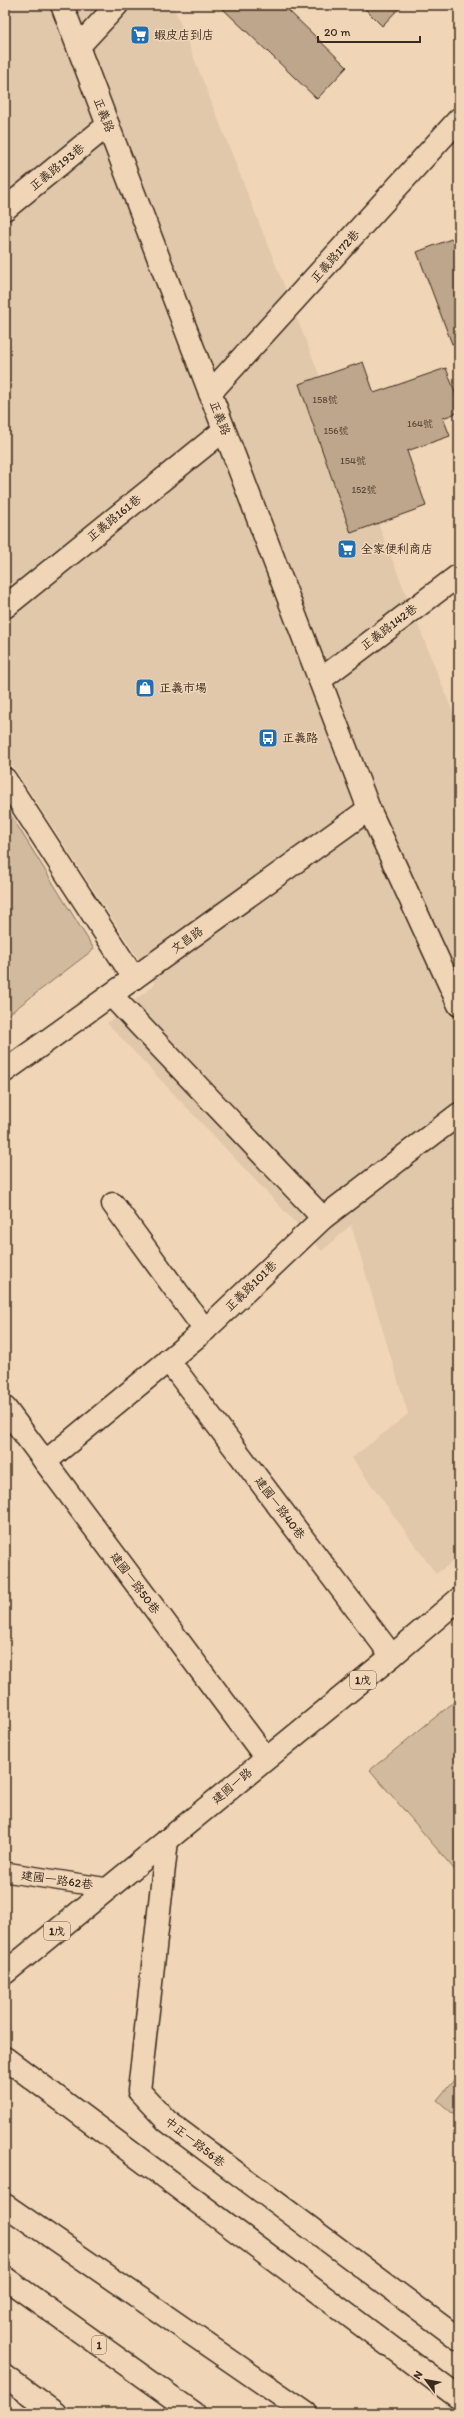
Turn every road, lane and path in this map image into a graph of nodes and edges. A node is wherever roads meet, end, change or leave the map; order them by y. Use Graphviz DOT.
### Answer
graph roads {
  1 [pos="62,5"];
  2 [pos="117,5"];
  3 [pos="78,47"];
  4 [pos="459,119"];
  5 [pos="108,125"];
  6 [pos="5,209"];
  7 [pos="210,393"];
  8 [pos="224,430"];
  9 [pos="459,575"];
  10 [pos="5,607"];
  11 [pos="320,680"];
  12 [pos="5,779"];
  13 [pos="369,809"];
  14 [pos="134,978"];
  15 [pos="111,995"];
  16 [pos="459,1005"];
  17 [pos="5,1071"];
  18 [pos="459,1114"];
  19 [pos="113,1204"];
  20 [pos="323,1218"];
  21 [pos="205,1330"];
  22 [pos="168,1360"];
  23 [pos="5,1408"];
  24 [pos="45,1462"];
  25 [pos="459,1599"];
  26 [pos="392,1656"];
  27 [pos="266,1758"];
  28 [pos="167,1840"];
  29 [pos="5,1872"];
  30 [pos="108,1888"];
  31 [pos="5,1973"];
  32 [pos="5,2058"];
  33 [pos="5,2205"];
  34 [pos="5,2278"];
  35 [pos="459,2339"];
  36 [pos="5,2376"];
  37 [pos="459,2398"];
  38 [pos="55,2413"];
  39 [pos="194,2413"];
  40 [pos="306,2413"];
  1 -- 3 [label="main road, 正義路"];
  2 -- 3 [label="main road"];
  3 -- 5 [label="main road, 正義路"];
  4 -- 7 [label="main road, 正義路172巷"];
  5 -- 6 [label="main road, 正義路193巷"];
  5 -- 7 [label="main road, 正義路"];
  7 -- 8 [label="main road, 正義路"];
  8 -- 10 [label="main road, 正義路161巷"];
  8 -- 11 [label="main road, 正義路"];
  9 -- 11 [label="main road, 正義路142巷"];
  11 -- 13 [label="main road, 正義路"];
  12 -- 14 [label="main road"];
  13 -- 14 [label="main road, 文昌路"];
  13 -- 16 [label="main road, 正義路"];
  14 -- 15 [label="main road, 文昌路"];
  15 -- 17 [label="main road, 文昌路"];
  15 -- 20 [label="main road"];
  18 -- 20 [label="main road, 正義路101巷"];
  19 -- 21 [label="main road"];
  20 -- 21 [label="main road, 正義路101巷"];
  21 -- 22 [label="main road, 正義路101巷"];
  22 -- 24 [label="main road, 正義路101巷"];
  22 -- 26 [label="main road, 建國一路40巷"];
  23 -- 24 [label="main road, 建國一路50巷"];
  24 -- 27 [label="main road, 建國一路50巷"];
  25 -- 26 [label="main road, 建國一路 / 1戊"];
  26 -- 27 [label="main road, 建國一路 / 1戊"];
  27 -- 28 [label="main road, 建國一路 / 1戊"];
  28 -- 30 [label="main road, 建國一路 / 1戊"];
  28 -- 35 [label="main road, 中正一路56巷"];
  29 -- 30 [label="lane, 建國一路62巷"];
  30 -- 31 [label="main road, 建國一路 / 1戊"];
  32 -- 37 [label="main road"];
  33 -- 40 [label="main road"];
  34 -- 39 [label="main road, 1"];
  36 -- 38 [label="main road"];
}
